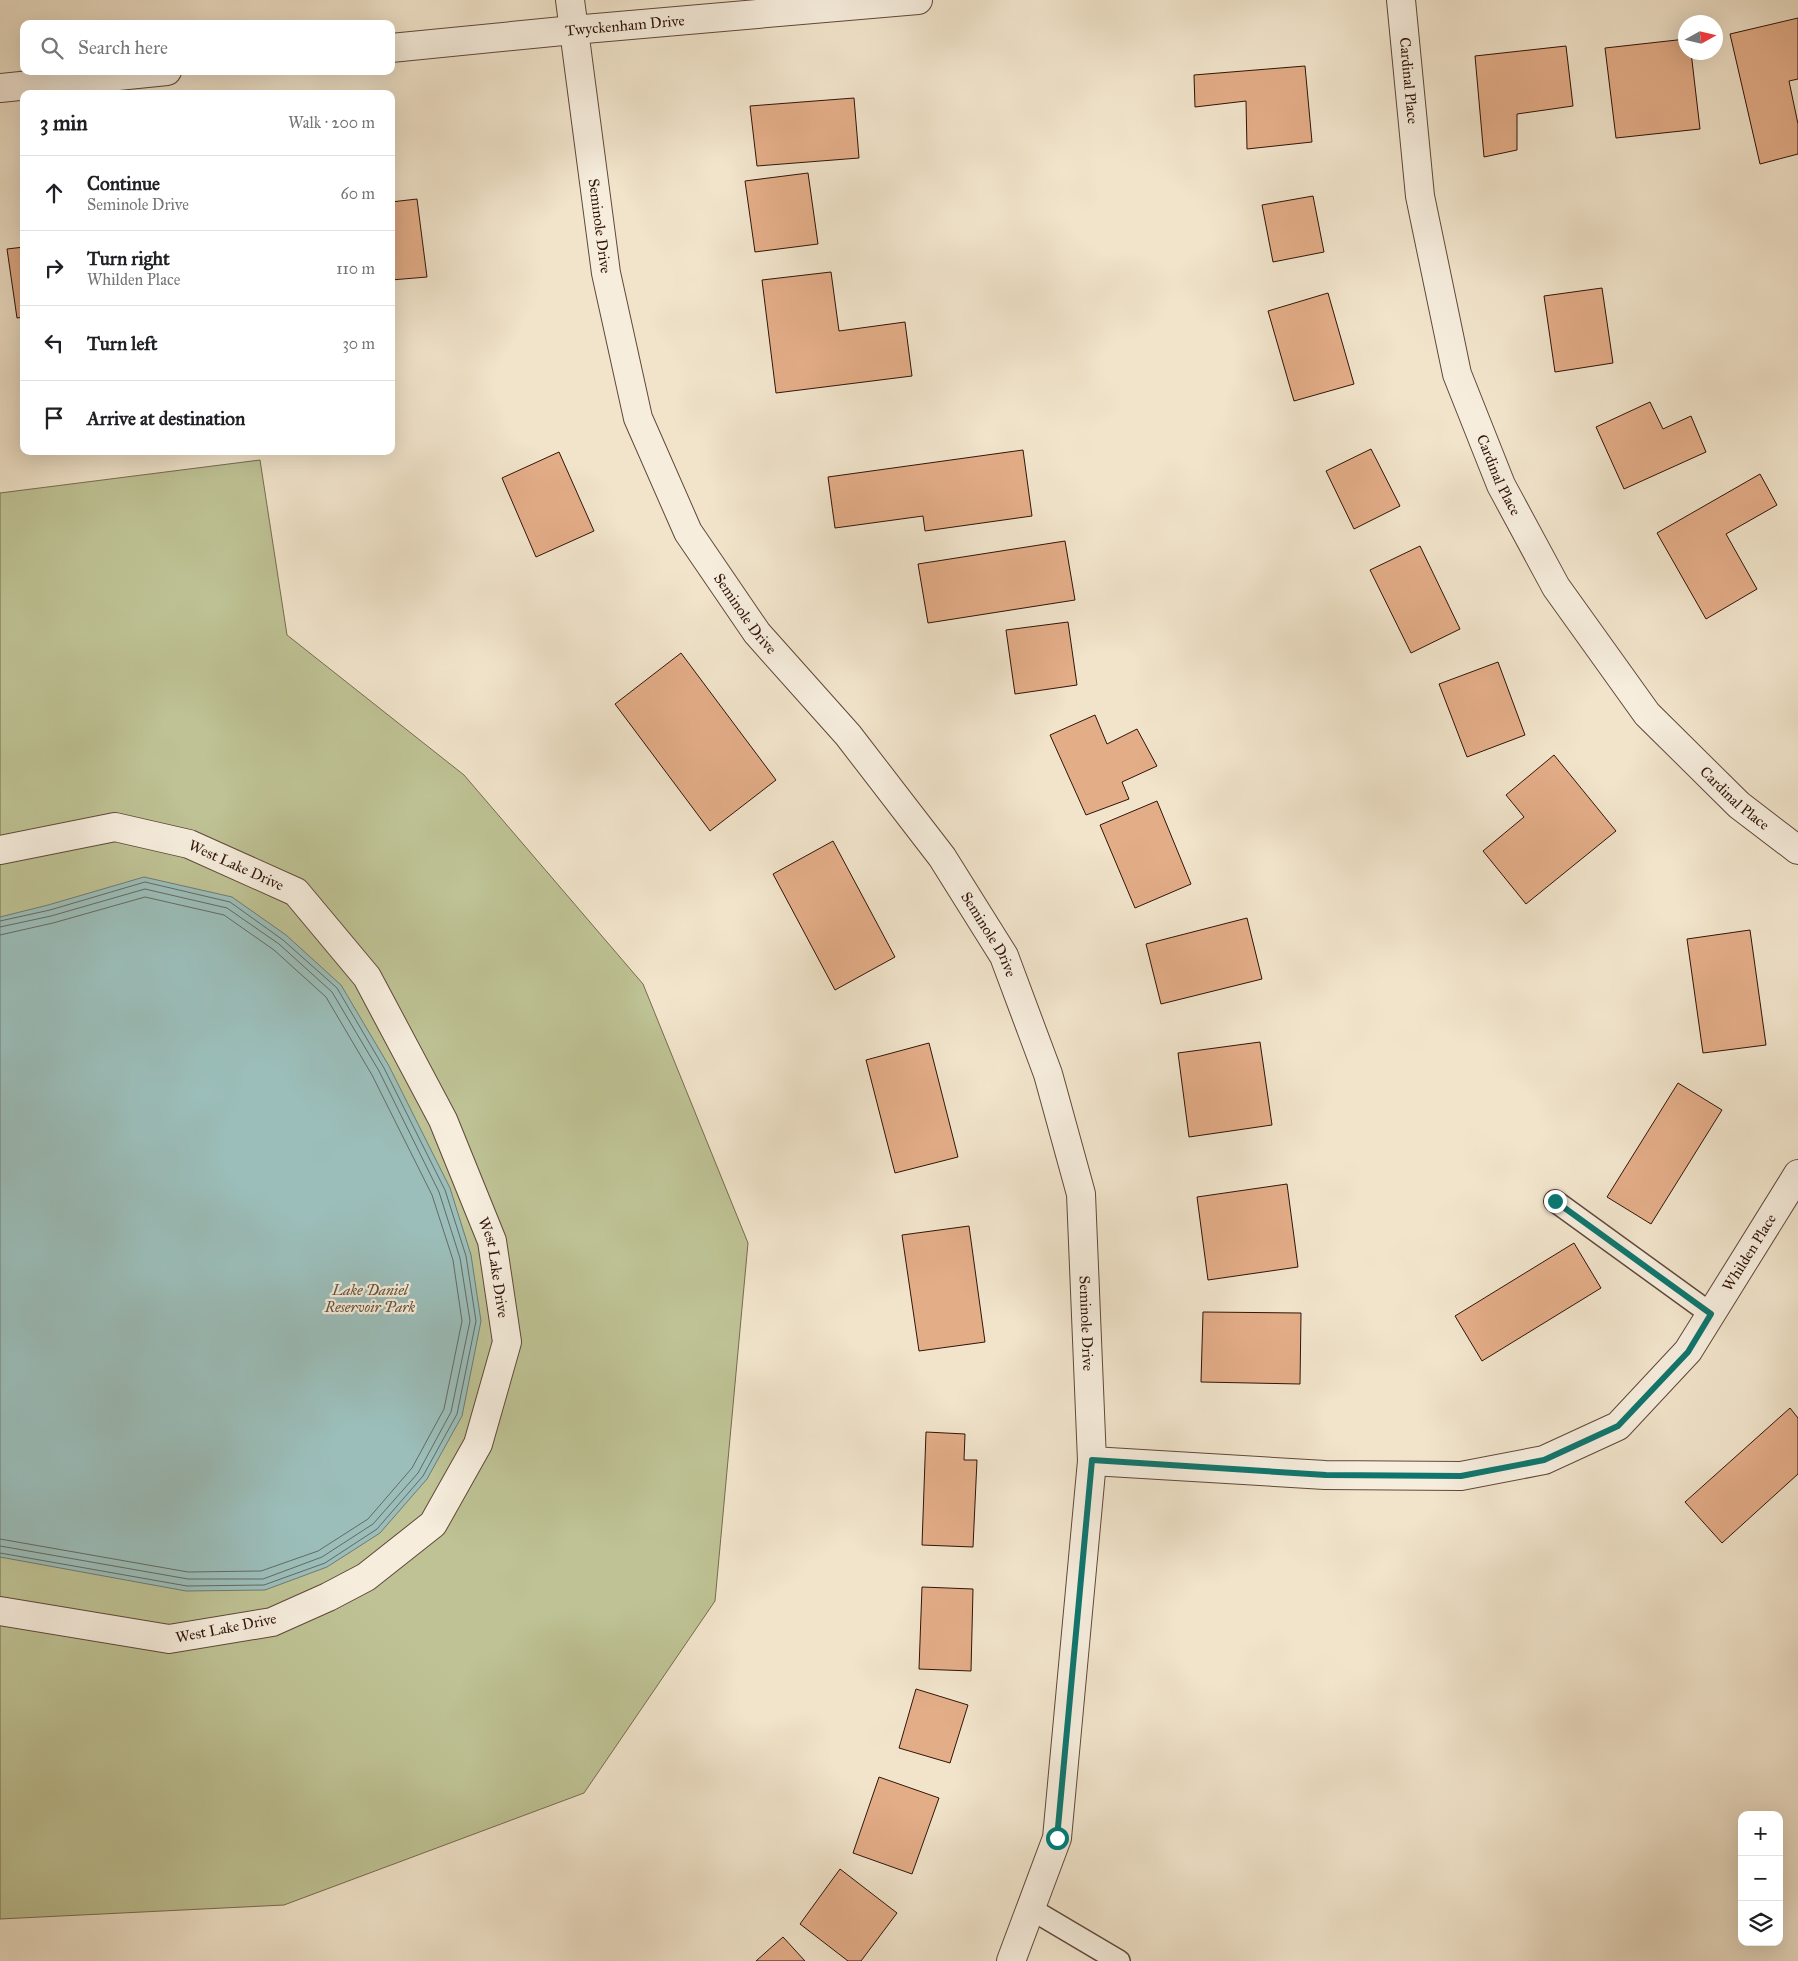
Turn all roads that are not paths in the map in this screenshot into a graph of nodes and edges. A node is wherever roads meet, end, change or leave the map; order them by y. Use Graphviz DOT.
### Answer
graph roads {
  1 [pos="570,0"];
  2 [pos="918,0"];
  3 [pos="1402,0"];
  4 [pos="573,30"];
  5 [pos="395,48"];
  6 [pos="128,75"];
  7 [pos="0,88"];
  8 [pos="0,850"];
  9 [pos="1798,850"];
  10 [pos="1798,1174"];
  11 [pos="1555,1201"];
  12 [pos="1711,1314"];
  13 [pos="1092,1460"];
  14 [pos="0,1611"];
  15 [pos="1031,1909"];
  16 [pos="1011,1961"];
  17 [pos="1119,1961"];
  1 -- 4 [label="street, Seminole Drive"];
  2 -- 4 [label="street, Twyckenham Drive"];
  3 -- 9 [label="street, Cardinal Place"];
  4 -- 5 [label="street, Twyckenham Drive"];
  4 -- 13 [label="street, Seminole Drive"];
  6 -- 7 [label="street"];
  8 -- 14 [label="street, West Lake Drive"];
  10 -- 12 [label="street, Whilden Place"];
  11 -- 12 [label="lane"];
  12 -- 13 [label="street, Whilden Place"];
  13 -- 15 [label="street, Seminole Drive"];
  15 -- 16 [label="street, Seminole Drive"];
  15 -- 17 [label="lane"];
}
